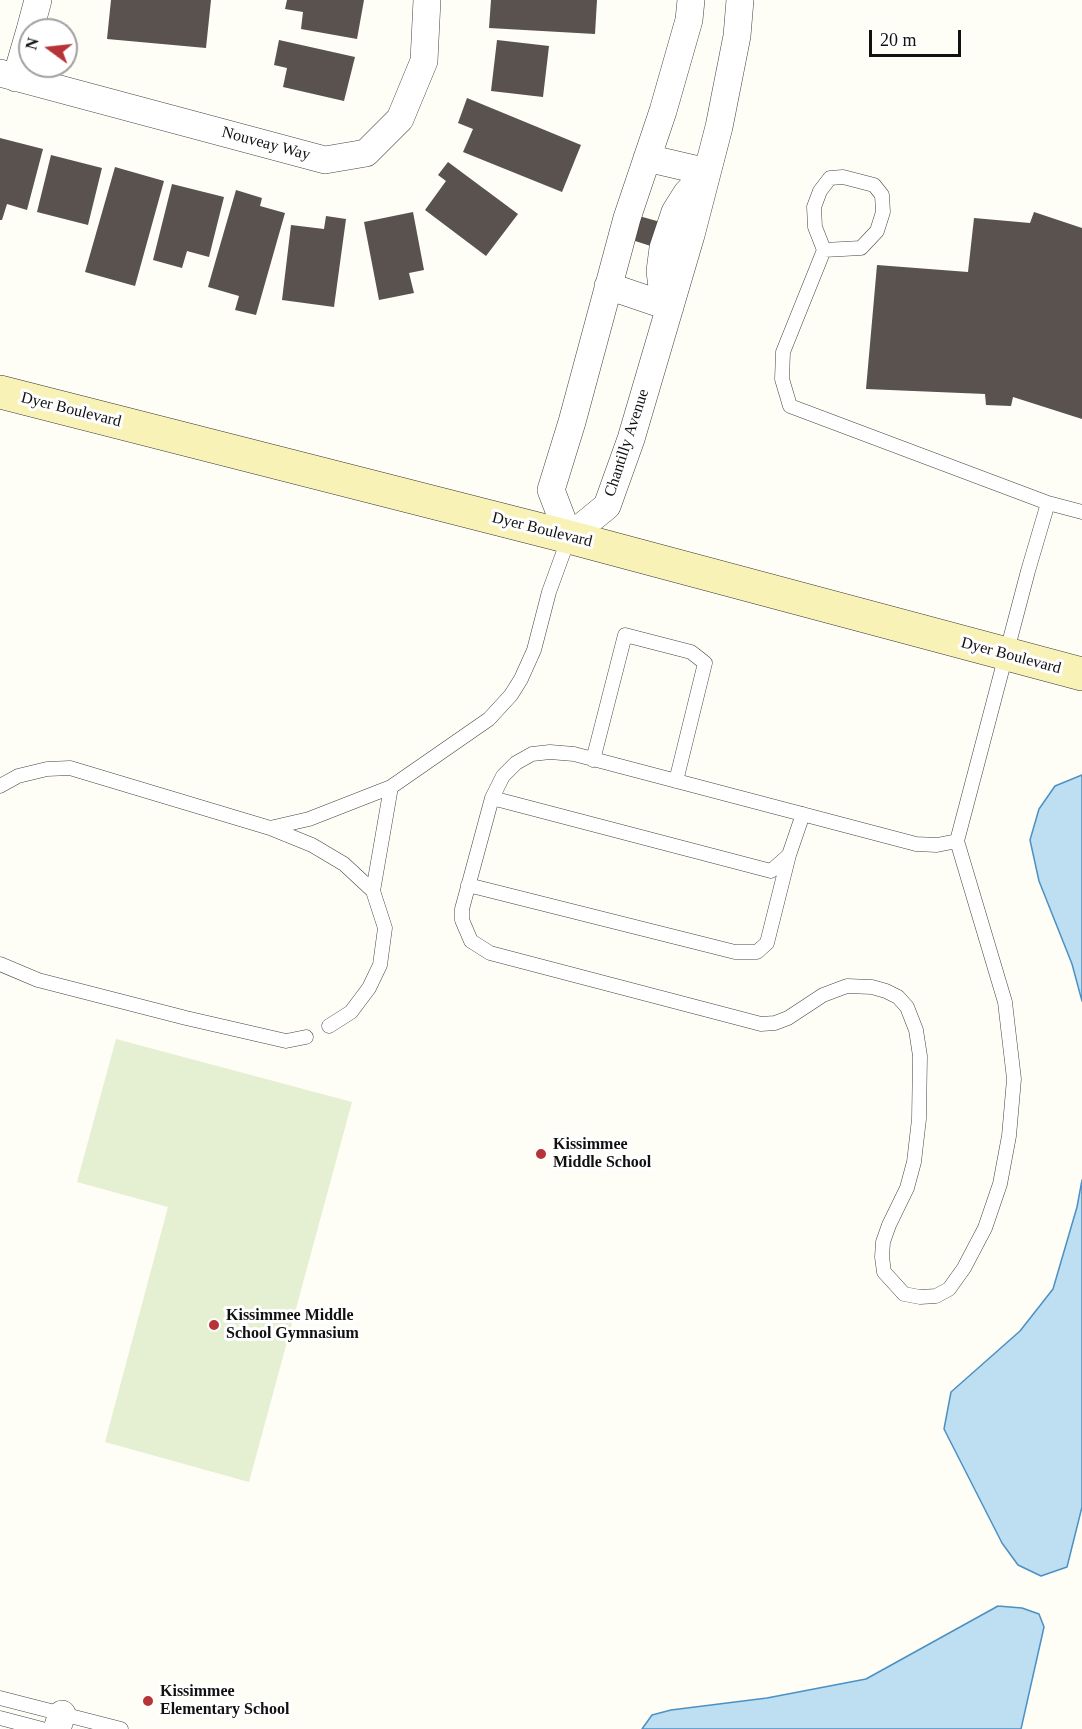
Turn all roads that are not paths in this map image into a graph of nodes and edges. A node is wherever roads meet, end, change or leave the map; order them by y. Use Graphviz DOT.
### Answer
graph roads {
  1 [pos="38,0"];
  2 [pos="427,0"];
  3 [pos="691,0"];
  4 [pos="740,0"];
  5 [pos="33,18"];
  6 [pos="18,55"];
  7 [pos="8,75"];
  8 [pos="647,158"];
  9 [pos="707,172"];
  10 [pos="824,250"];
  11 [pos="608,286"];
  12 [pos="670,307"];
  13 [pos="0,392"];
  14 [pos="1048,503"];
  15 [pos="1082,512"];
  16 [pos="569,537"];
  17 [pos="1007,655"];
  18 [pos="1082,674"];
  19 [pos="593,760"];
  20 [pos="675,781"];
  21 [pos="0,786"];
  22 [pos="391,787"];
  23 [pos="492,798"];
  24 [pos="803,814"];
  25 [pos="270,828"];
  26 [pos="957,841"];
  27 [pos="789,855"];
  28 [pos="468,885"];
  29 [pos="373,891"];
  30 [pos="0,964"];
  31 [pos="329,1026"];
  32 [pos="306,1037"];
  33 [pos="0,1698"];
  34 [pos="0,1718"];
  35 [pos="54,1724"];
  36 [pos="121,1729"];
  1 -- 5 [label="street"];
  2 -- 7 [label="street, Nouveay Way"];
  3 -- 8 [label="street"];
  4 -- 9 [label="street, Chantilly Avenue"];
  6 -- 7 [label="street"];
  8 -- 9 [label="street"];
  8 -- 11 [label="street"];
  9 -- 12 [label="street, Chantilly Avenue"];
  10 -- 10 [label="lane"];
  10 -- 14 [label="lane"];
  11 -- 12 [label="street"];
  11 -- 16 [label="street"];
  12 -- 16 [label="street, Chantilly Avenue"];
  13 -- 16 [label="main road, Dyer Boulevard"];
  14 -- 15 [label="lane"];
  14 -- 17 [label="lane"];
  16 -- 17 [label="main road, Dyer Boulevard"];
  16 -- 22 [label="lane"];
  17 -- 18 [label="main road, Dyer Boulevard"];
  17 -- 26 [label="lane"];
  19 -- 20 [label="lane"];
  19 -- 20 [label="lane"];
  19 -- 23 [label="lane"];
  20 -- 24 [label="lane"];
  21 -- 25 [label="lane"];
  22 -- 25 [label="lane"];
  22 -- 29 [label="lane"];
  23 -- 27 [label="lane"];
  23 -- 28 [label="lane"];
  24 -- 26 [label="lane"];
  24 -- 27 [label="lane"];
  25 -- 29 [label="lane"];
  26 -- 28 [label="lane"];
  27 -- 28 [label="lane"];
  29 -- 31 [label="lane"];
  30 -- 32 [label="lane"];
  33 -- 35 [label="lane"];
  34 -- 35 [label="lane"];
  35 -- 36 [label="lane"];
}
